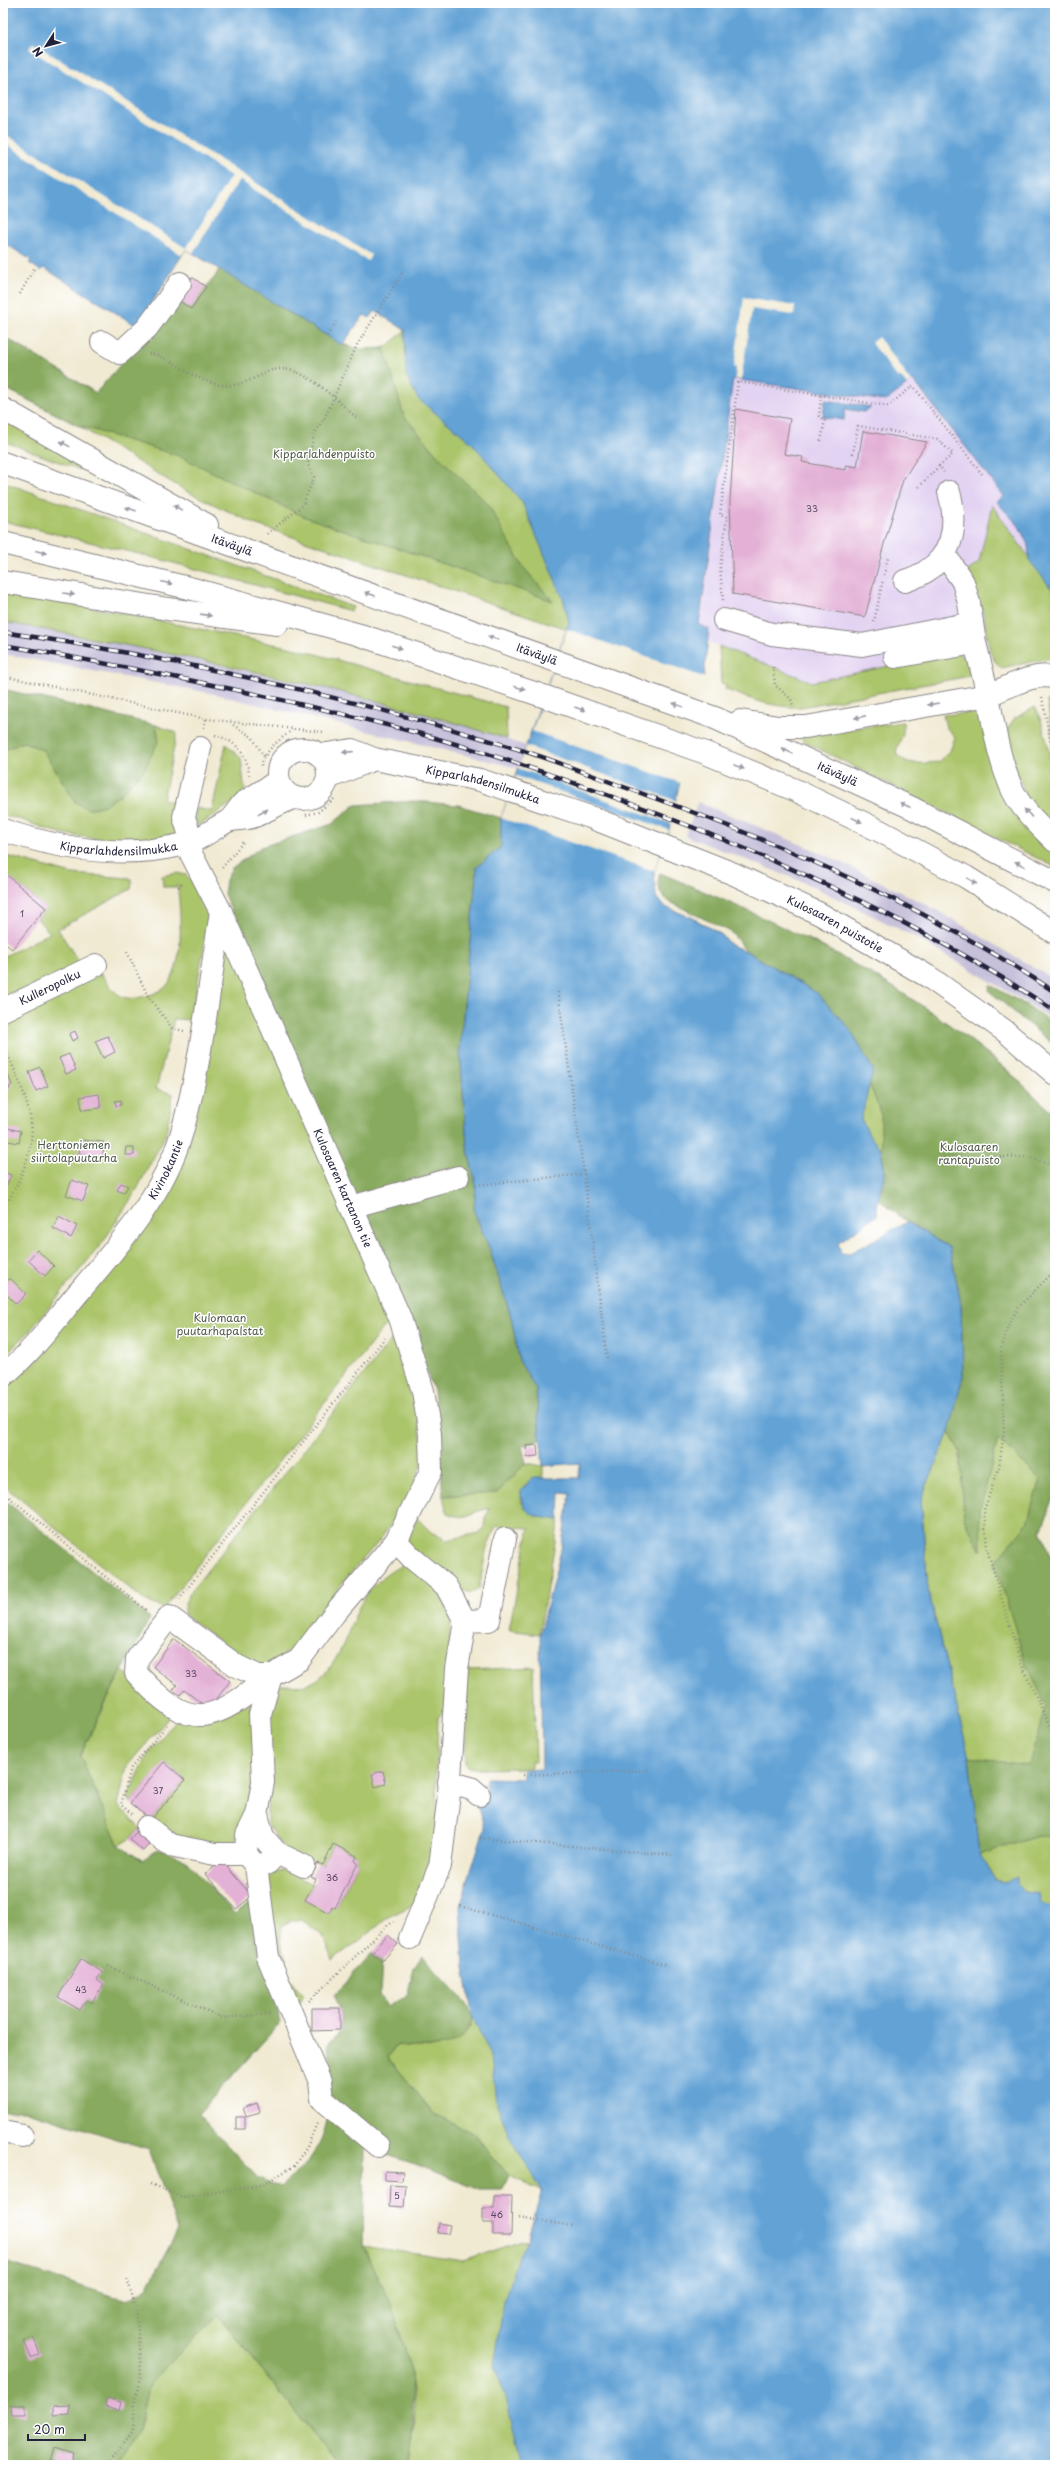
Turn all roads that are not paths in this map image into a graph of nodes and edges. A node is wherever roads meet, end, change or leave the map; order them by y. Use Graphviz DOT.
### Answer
graph roads {
  1 [pos="180,283"];
  2 [pos="111,348"];
  3 [pos="3,409"];
  4 [pos="3,463"];
  5 [pos="949,492"];
  6 [pos="3,543"];
  7 [pos="945,554"];
  8 [pos="260,555"];
  9 [pos="905,580"];
  10 [pos="3,582"];
  11 [pos="724,620"];
  12 [pos="973,633"];
  13 [pos="360,635"];
  14 [pos="895,657"];
  15 [pos="1055,678"];
  16 [pos="988,695"];
  17 [pos="1049,695"];
  18 [pos="715,718"];
  19 [pos="202,740"];
  20 [pos="320,755"];
  21 [pos="374,759"];
  22 [pos="278,781"];
  23 [pos="332,787"];
  24 [pos="297,807"];
  25 [pos="590,817"];
  26 [pos="230,820"];
  27 [pos="3,830"];
  28 [pos="1055,841"];
  29 [pos="189,843"];
  30 [pos="1055,882"];
  31 [pos="218,906"];
  32 [pos="1055,933"];
  33 [pos="96,965"];
  34 [pos="3,1010"];
  35 [pos="1055,1074"];
  36 [pos="467,1181"];
  37 [pos="351,1207"];
  38 [pos="3,1376"];
  39 [pos="505,1539"];
  40 [pos="396,1541"];
  41 [pos="465,1621"];
  42 [pos="271,1676"];
  43 [pos="449,1782"];
  44 [pos="479,1796"];
  45 [pos="257,1815"];
  46 [pos="147,1827"];
  47 [pos="277,1853"];
  48 [pos="251,1860"];
  49 [pos="304,1866"];
  50 [pos="410,1938"];
  51 [pos="378,2146"];
  1 -- 2 [label="main road"];
  8 -- 3 [label="main road, one-way"];
  8 -- 4 [label="main road, Itäväylä, one-way"];
  5 -- 7 [label="main road"];
  6 -- 13 [label="main road, one-way"];
  7 -- 9 [label="main road"];
  7 -- 12 [label="main road"];
  18 -- 8 [label="main road, Itäväylä, one-way"];
  10 -- 13 [label="main road, one-way"];
  11 -- 12 [label="main road"];
  12 -- 14 [label="main road"];
  12 -- 16 [label="main road"];
  13 -- 32 [label="main road, one-way"];
  15 -- 16 [label="main road"];
  16 -- 17 [label="main road"];
  16 -- 18 [label="main road, one-way"];
  28 -- 16 [label="main road, one-way"];
  30 -- 18 [label="main road, Itäväylä, one-way"];
  19 -- 29 [label="main road, Kulosaaren kartanon tie"];
  21 -- 20 [label="main road, Kipparlahdensilmukka, one-way"];
  20 -- 22 [label="main road"];
  20 -- 23 [label="main road"];
  21 -- 23 [label="main road"];
  21 -- 25 [label="main road, Kipparlahdensilmukka"];
  22 -- 24 [label="main road"];
  22 -- 26 [label="main road, Kipparlahdensilmukka"];
  23 -- 24 [label="main road"];
  26 -- 24 [label="main road, Kipparlahdensilmukka, one-way"];
  25 -- 35 [label="main road, Kulosaaren puistotie"];
  26 -- 29 [label="main road, Kipparlahdensilmukka"];
  27 -- 29 [label="main road, Kipparlahdensilmukka"];
  29 -- 31 [label="main road, Kulosaaren kartanon tie"];
  31 -- 37 [label="main road, Kulosaaren kartanon tie"];
  31 -- 38 [label="main road, Kivinokantie"];
  33 -- 34 [label="main road, Kulleropolku"];
  36 -- 37 [label="main road"];
  37 -- 40 [label="main road, Kulosaaren kartanon tie"];
  39 -- 41 [label="main road"];
  40 -- 41 [label="main road"];
  40 -- 42 [label="main road, Kulosaaren kartanon tie"];
  41 -- 43 [label="main road"];
  42 -- 42 [label="main road, Kulosaaren kartanon tie"];
  42 -- 45 [label="main road"];
  43 -- 44 [label="main road"];
  43 -- 50 [label="main road"];
  45 -- 47 [label="main road"];
  45 -- 48 [label="main road"];
  46 -- 48 [label="main road"];
  47 -- 48 [label="main road"];
  47 -- 49 [label="main road"];
  48 -- 51 [label="main road"];
}
